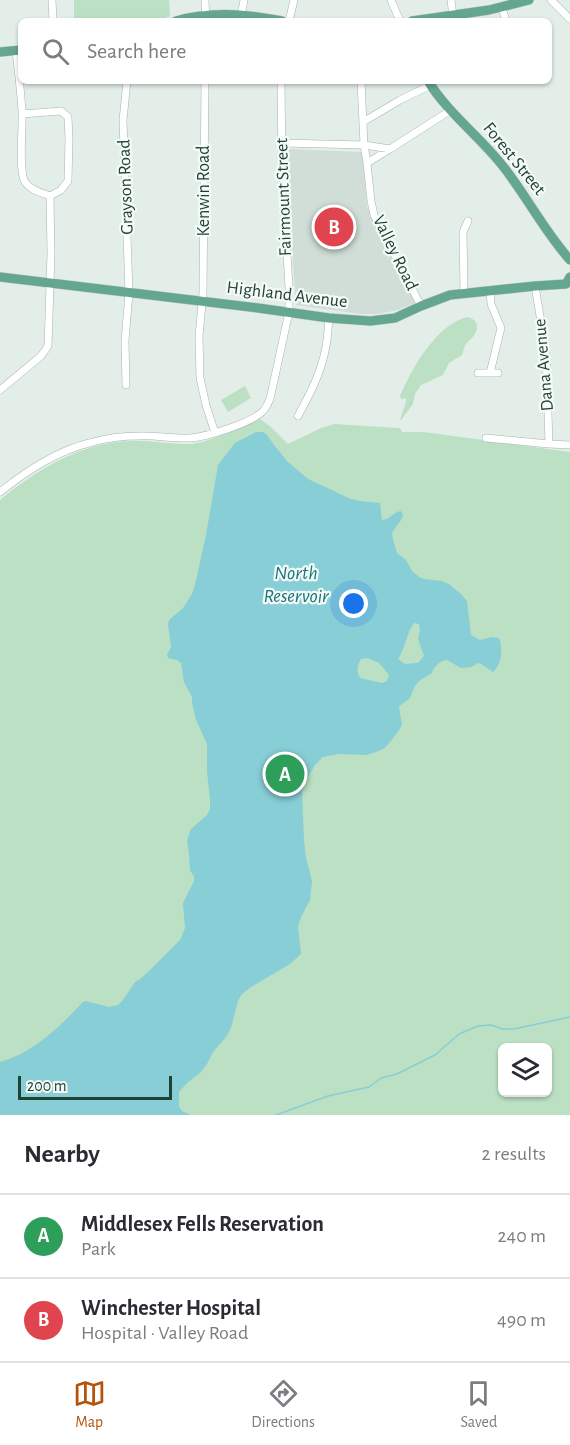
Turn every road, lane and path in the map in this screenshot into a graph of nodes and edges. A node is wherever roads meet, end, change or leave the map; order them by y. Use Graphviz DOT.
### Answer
graph roads {
  1 [pos="52,0"];
  2 [pos="205,0"];
  3 [pos="244,0"];
  4 [pos="294,0"];
  5 [pos="391,0"];
  6 [pos="451,0"];
  7 [pos="530,0"];
  8 [pos="551,0"];
  9 [pos="502,8"];
  10 [pos="241,15"];
  11 [pos="453,16"];
  12 [pos="53,18"];
  13 [pos="206,18"];
  14 [pos="260,18"];
  15 [pos="290,18"];
  16 [pos="399,18"];
  17 [pos="437,18"];
  18 [pos="505,18"];
  19 [pos="570,19"];
  20 [pos="18,50"];
  21 [pos="0,52"];
  22 [pos="20,84"];
  23 [pos="127,84"];
  24 [pos="205,84"];
  25 [pos="280,84"];
  26 [pos="361,84"];
  27 [pos="427,84"];
  28 [pos="430,84"];
  29 [pos="451,110"];
  30 [pos="22,114"];
  31 [pos="363,122"];
  32 [pos="282,143"];
  33 [pos="364,145"];
  34 [pos="390,149"];
  35 [pos="367,163"];
  36 [pos="50,196"];
  37 [pos="468,221"];
  38 [pos="570,260"];
  39 [pos="0,277"];
  40 [pos="569,281"];
  41 [pos="50,283"];
  42 [pos="535,286"];
  43 [pos="490,291"];
  44 [pos="129,293"];
  45 [pos="464,293"];
  46 [pos="202,302"];
  47 [pos="421,306"];
  48 [pos="289,312"];
  49 [pos="328,318"];
  50 [pos="478,373"];
  51 [pos="126,385"];
  52 [pos="0,390"];
  53 [pos="298,416"];
  54 [pos="216,433"];
  55 [pos="486,438"];
  56 [pos="549,444"];
  57 [pos="570,445"];
  58 [pos="0,492"];
  1 -- 12 [label="street"];
  2 -- 13 [label="street"];
  3 -- 10 [label="street"];
  4 -- 15 [label="street"];
  5 -- 16 [label="street"];
  6 -- 11 [label="street"];
  7 -- 9 [label="main road"];
  8 -- 19 [label="street"];
  9 -- 11 [label="main road"];
  9 -- 18 [label="street"];
  10 -- 13 [label="main road"];
  10 -- 14 [label="main road"];
  11 -- 17 [label="main road"];
  20 -- 21 [label="main road"];
  22 -- 30 [label="street"];
  23 -- 44 [label="street, Grayson Road"];
  24 -- 46 [label="street, Kenwin Road"];
  25 -- 32 [label="street, Fairmount Street"];
  26 -- 31 [label="street, Valley Road"];
  27 -- 31 [label="street"];
  28 -- 29 [label="main road, Forest Street"];
  29 -- 34 [label="street"];
  29 -- 38 [label="main road, Forest Street"];
  30 -- 36 [label="street"];
  30 -- 36 [label="street"];
  31 -- 33 [label="street, Valley Road"];
  32 -- 33 [label="street"];
  32 -- 48 [label="street, Fairmount Street"];
  33 -- 34 [label="street"];
  33 -- 35 [label="street, Valley Road"];
  34 -- 35 [label="street"];
  35 -- 47 [label="street, Valley Road"];
  36 -- 41 [label="street"];
  37 -- 45 [label="street"];
  39 -- 41 [label="main road, Highland Avenue"];
  40 -- 42 [label="main road, Highland Avenue"];
  41 -- 44 [label="main road, Highland Avenue"];
  41 -- 52 [label="street"];
  42 -- 43 [label="main road, Highland Avenue"];
  42 -- 56 [label="street, Dana Avenue"];
  43 -- 45 [label="main road, Highland Avenue"];
  43 -- 50 [label="street"];
  44 -- 46 [label="main road, Highland Avenue"];
  44 -- 51 [label="street, Grayson Road"];
  45 -- 47 [label="main road, Highland Avenue"];
  46 -- 48 [label="main road, Highland Avenue"];
  46 -- 54 [label="street, Kenwin Road"];
  47 -- 49 [label="main road, Highland Avenue"];
  48 -- 49 [label="main road, Highland Avenue"];
  48 -- 54 [label="street, Fairmount Street"];
  49 -- 53 [label="street"];
  54 -- 58 [label="street"];
  55 -- 56 [label="street"];
  56 -- 57 [label="street"];
}
